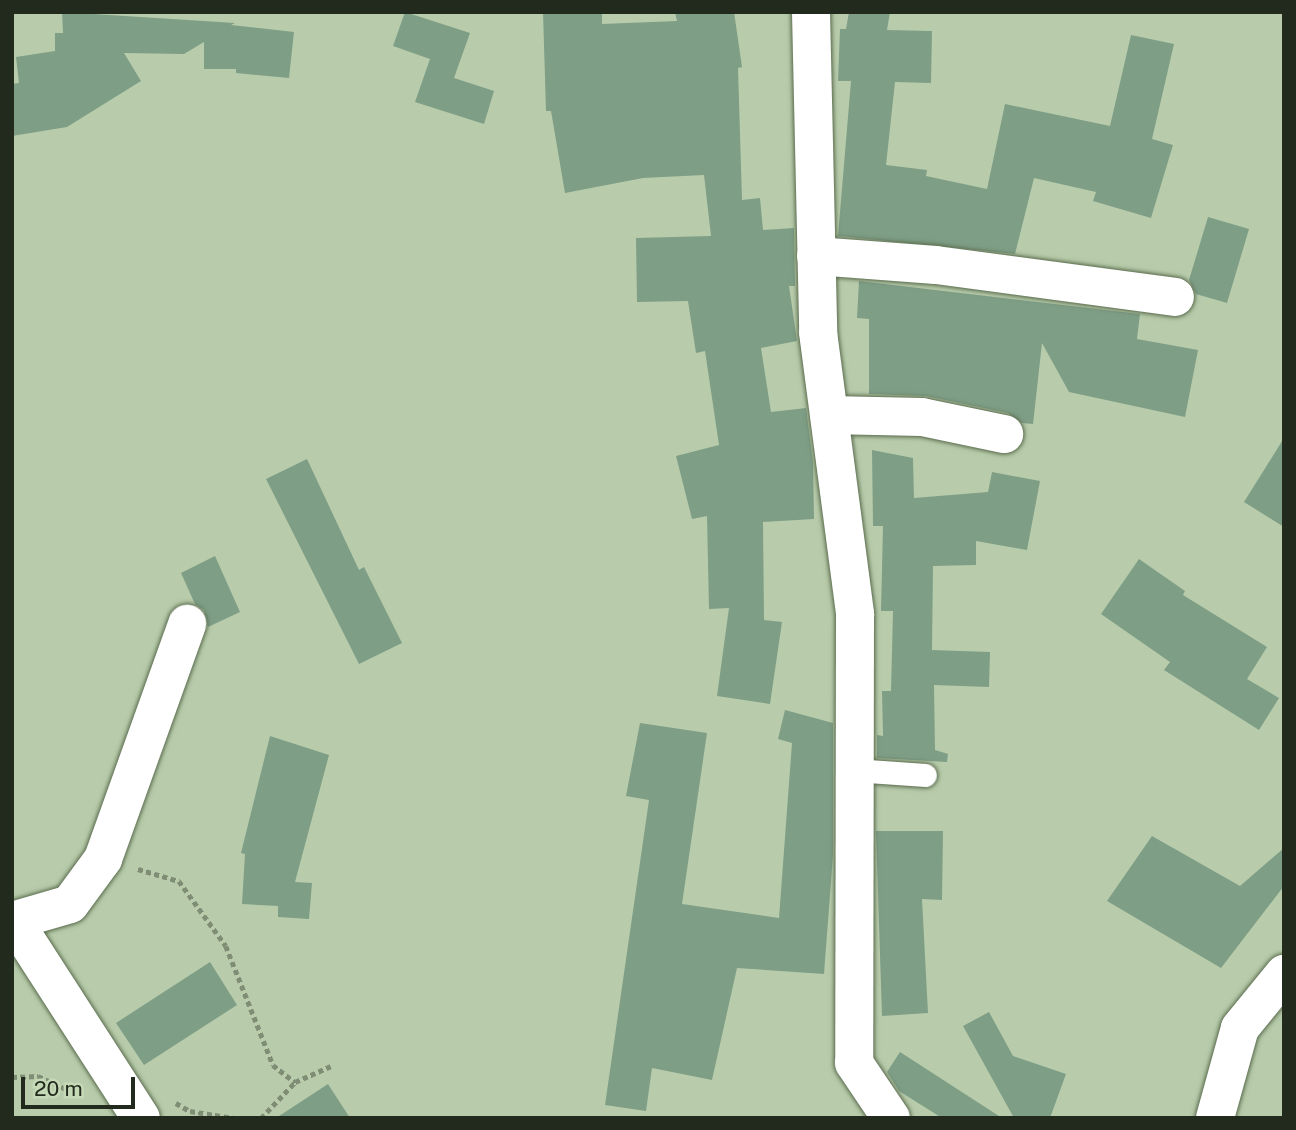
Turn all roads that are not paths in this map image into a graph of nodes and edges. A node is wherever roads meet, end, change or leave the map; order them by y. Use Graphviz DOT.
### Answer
graph roads {
  1 [pos="811,12"];
  2 [pos="816,256"];
  3 [pos="1175,297"];
  4 [pos="829,415"];
  5 [pos="1004,434"];
  6 [pos="187,624"];
  7 [pos="854,770"];
  8 [pos="925,775"];
  9 [pos="13,921"];
  10 [pos="1284,974"];
  11 [pos="141,1118"];
  12 [pos="891,1118"];
  13 [pos="1215,1118"];
  1 -- 2 [label="street"];
  2 -- 3 [label="street"];
  2 -- 4 [label="street"];
  4 -- 5 [label="street"];
  4 -- 7 [label="street"];
  6 -- 9 [label="street"];
  7 -- 8 [label="lane"];
  7 -- 12 [label="street"];
  9 -- 11 [label="street"];
  10 -- 13 [label="street"];
}
